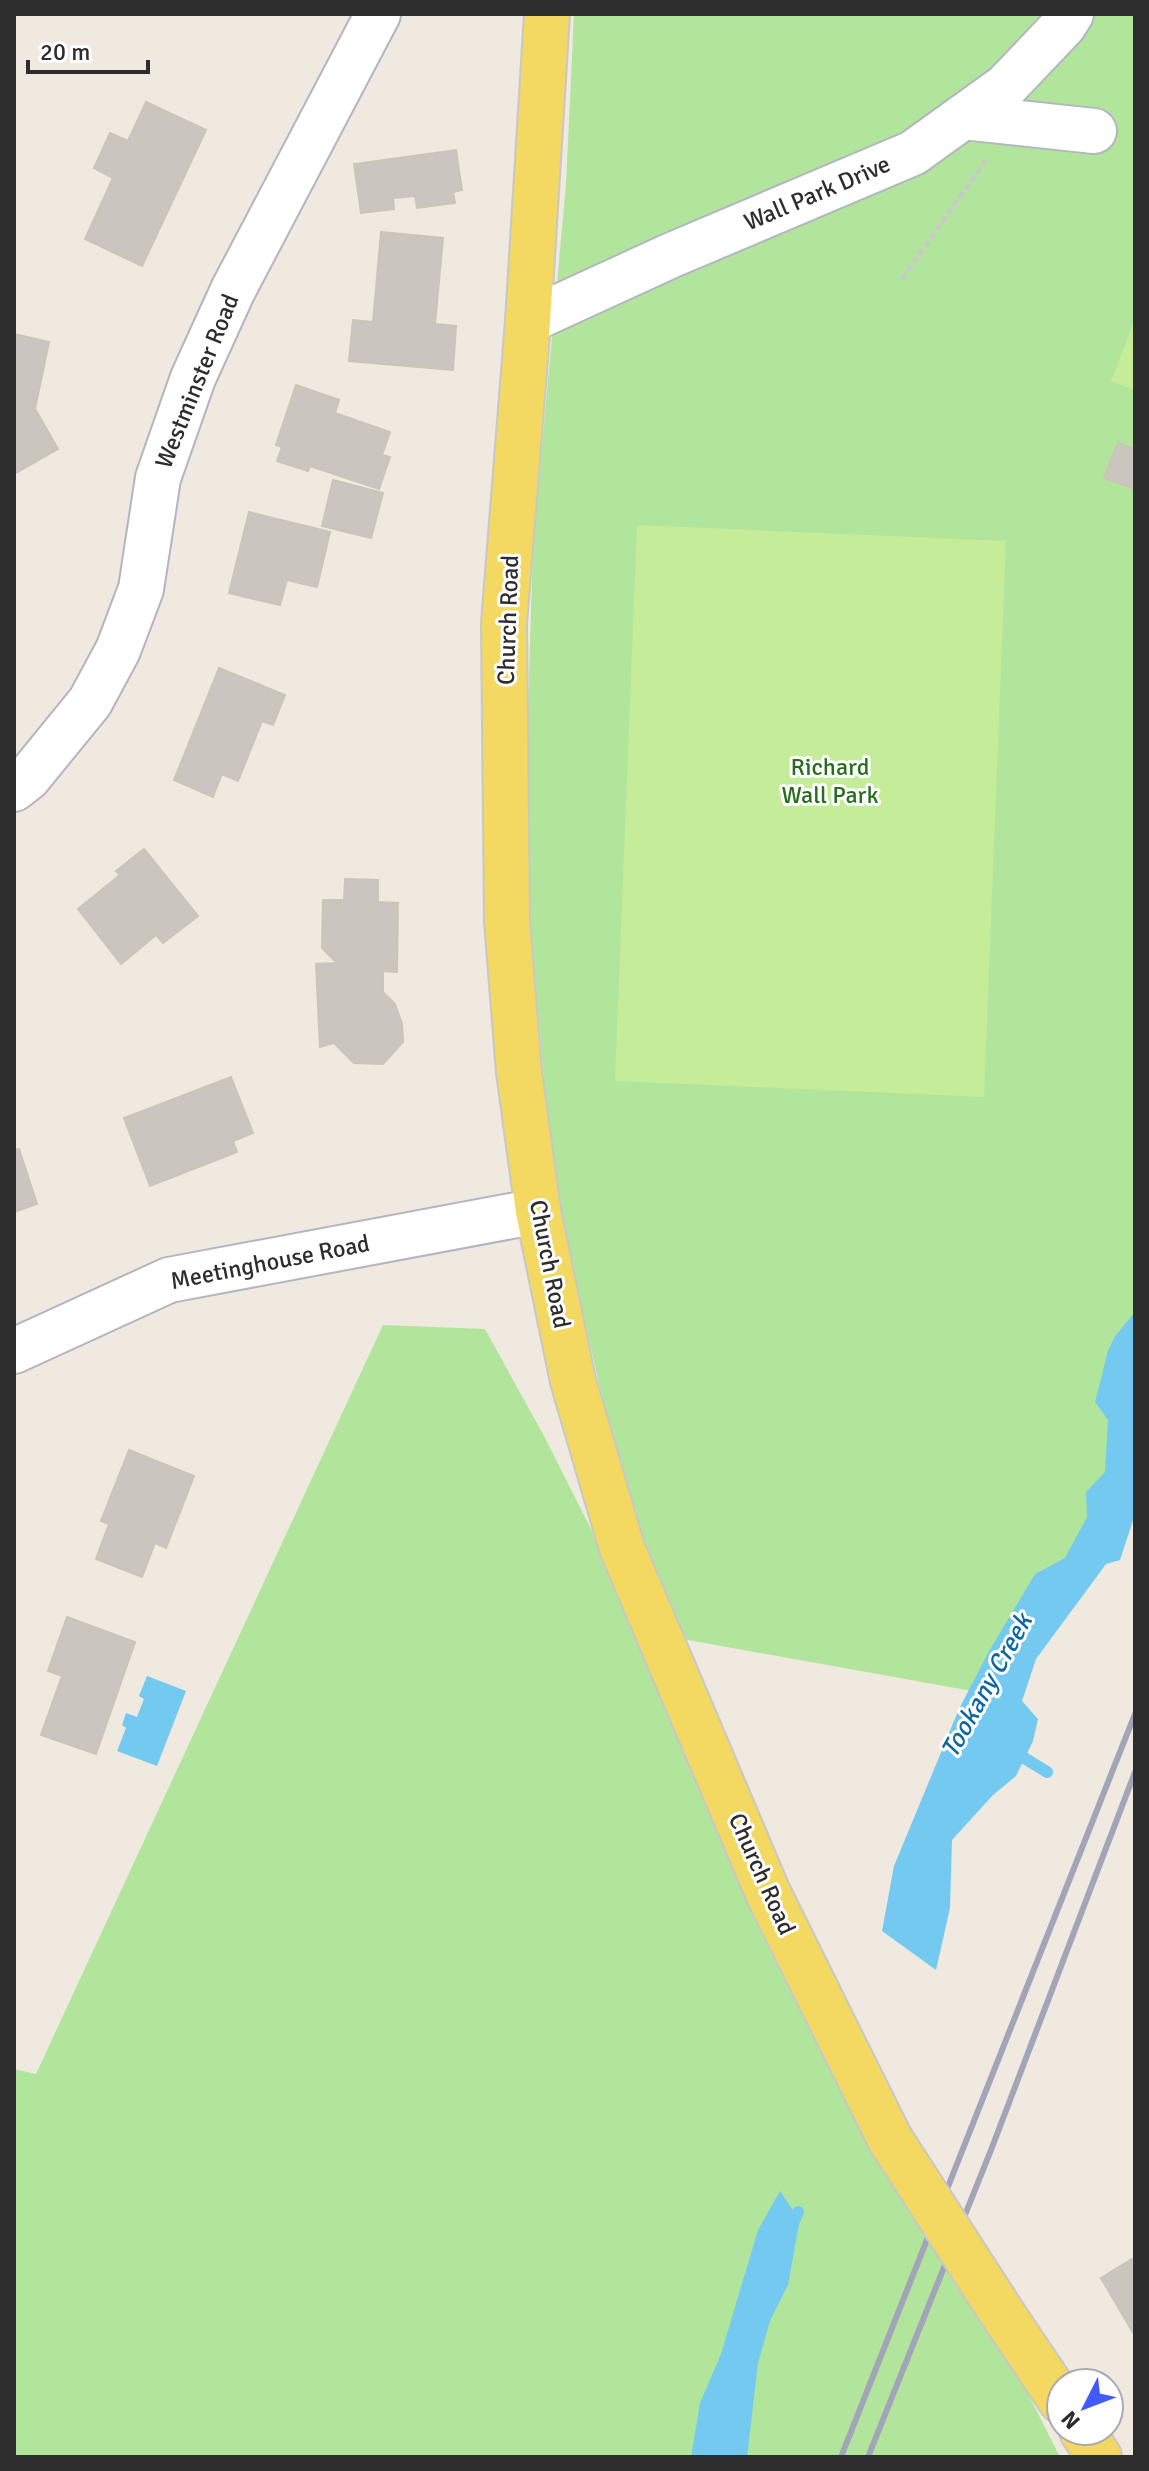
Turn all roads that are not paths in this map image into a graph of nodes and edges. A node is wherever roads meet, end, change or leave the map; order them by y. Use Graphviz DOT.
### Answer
graph roads {
  1 [pos="378,14"];
  2 [pos="547,14"];
  3 [pos="1071,14"];
  4 [pos="963,117"];
  5 [pos="1094,131"];
  6 [pos="528,321"];
  7 [pos="14,789"];
  8 [pos="538,1211"];
  9 [pos="18,1357"];
  10 [pos="1045,2377"];
  1 -- 7 [label="street, Westminster Road"];
  2 -- 6 [label="main road, Church Road"];
  3 -- 4 [label="street, Wall Park Drive"];
  4 -- 5 [label="street"];
  4 -- 6 [label="street, Wall Park Drive"];
  6 -- 8 [label="main road, Church Road"];
  8 -- 9 [label="street, Meetinghouse Road"];
  8 -- 10 [label="main road, Church Road, bridge"];
}
